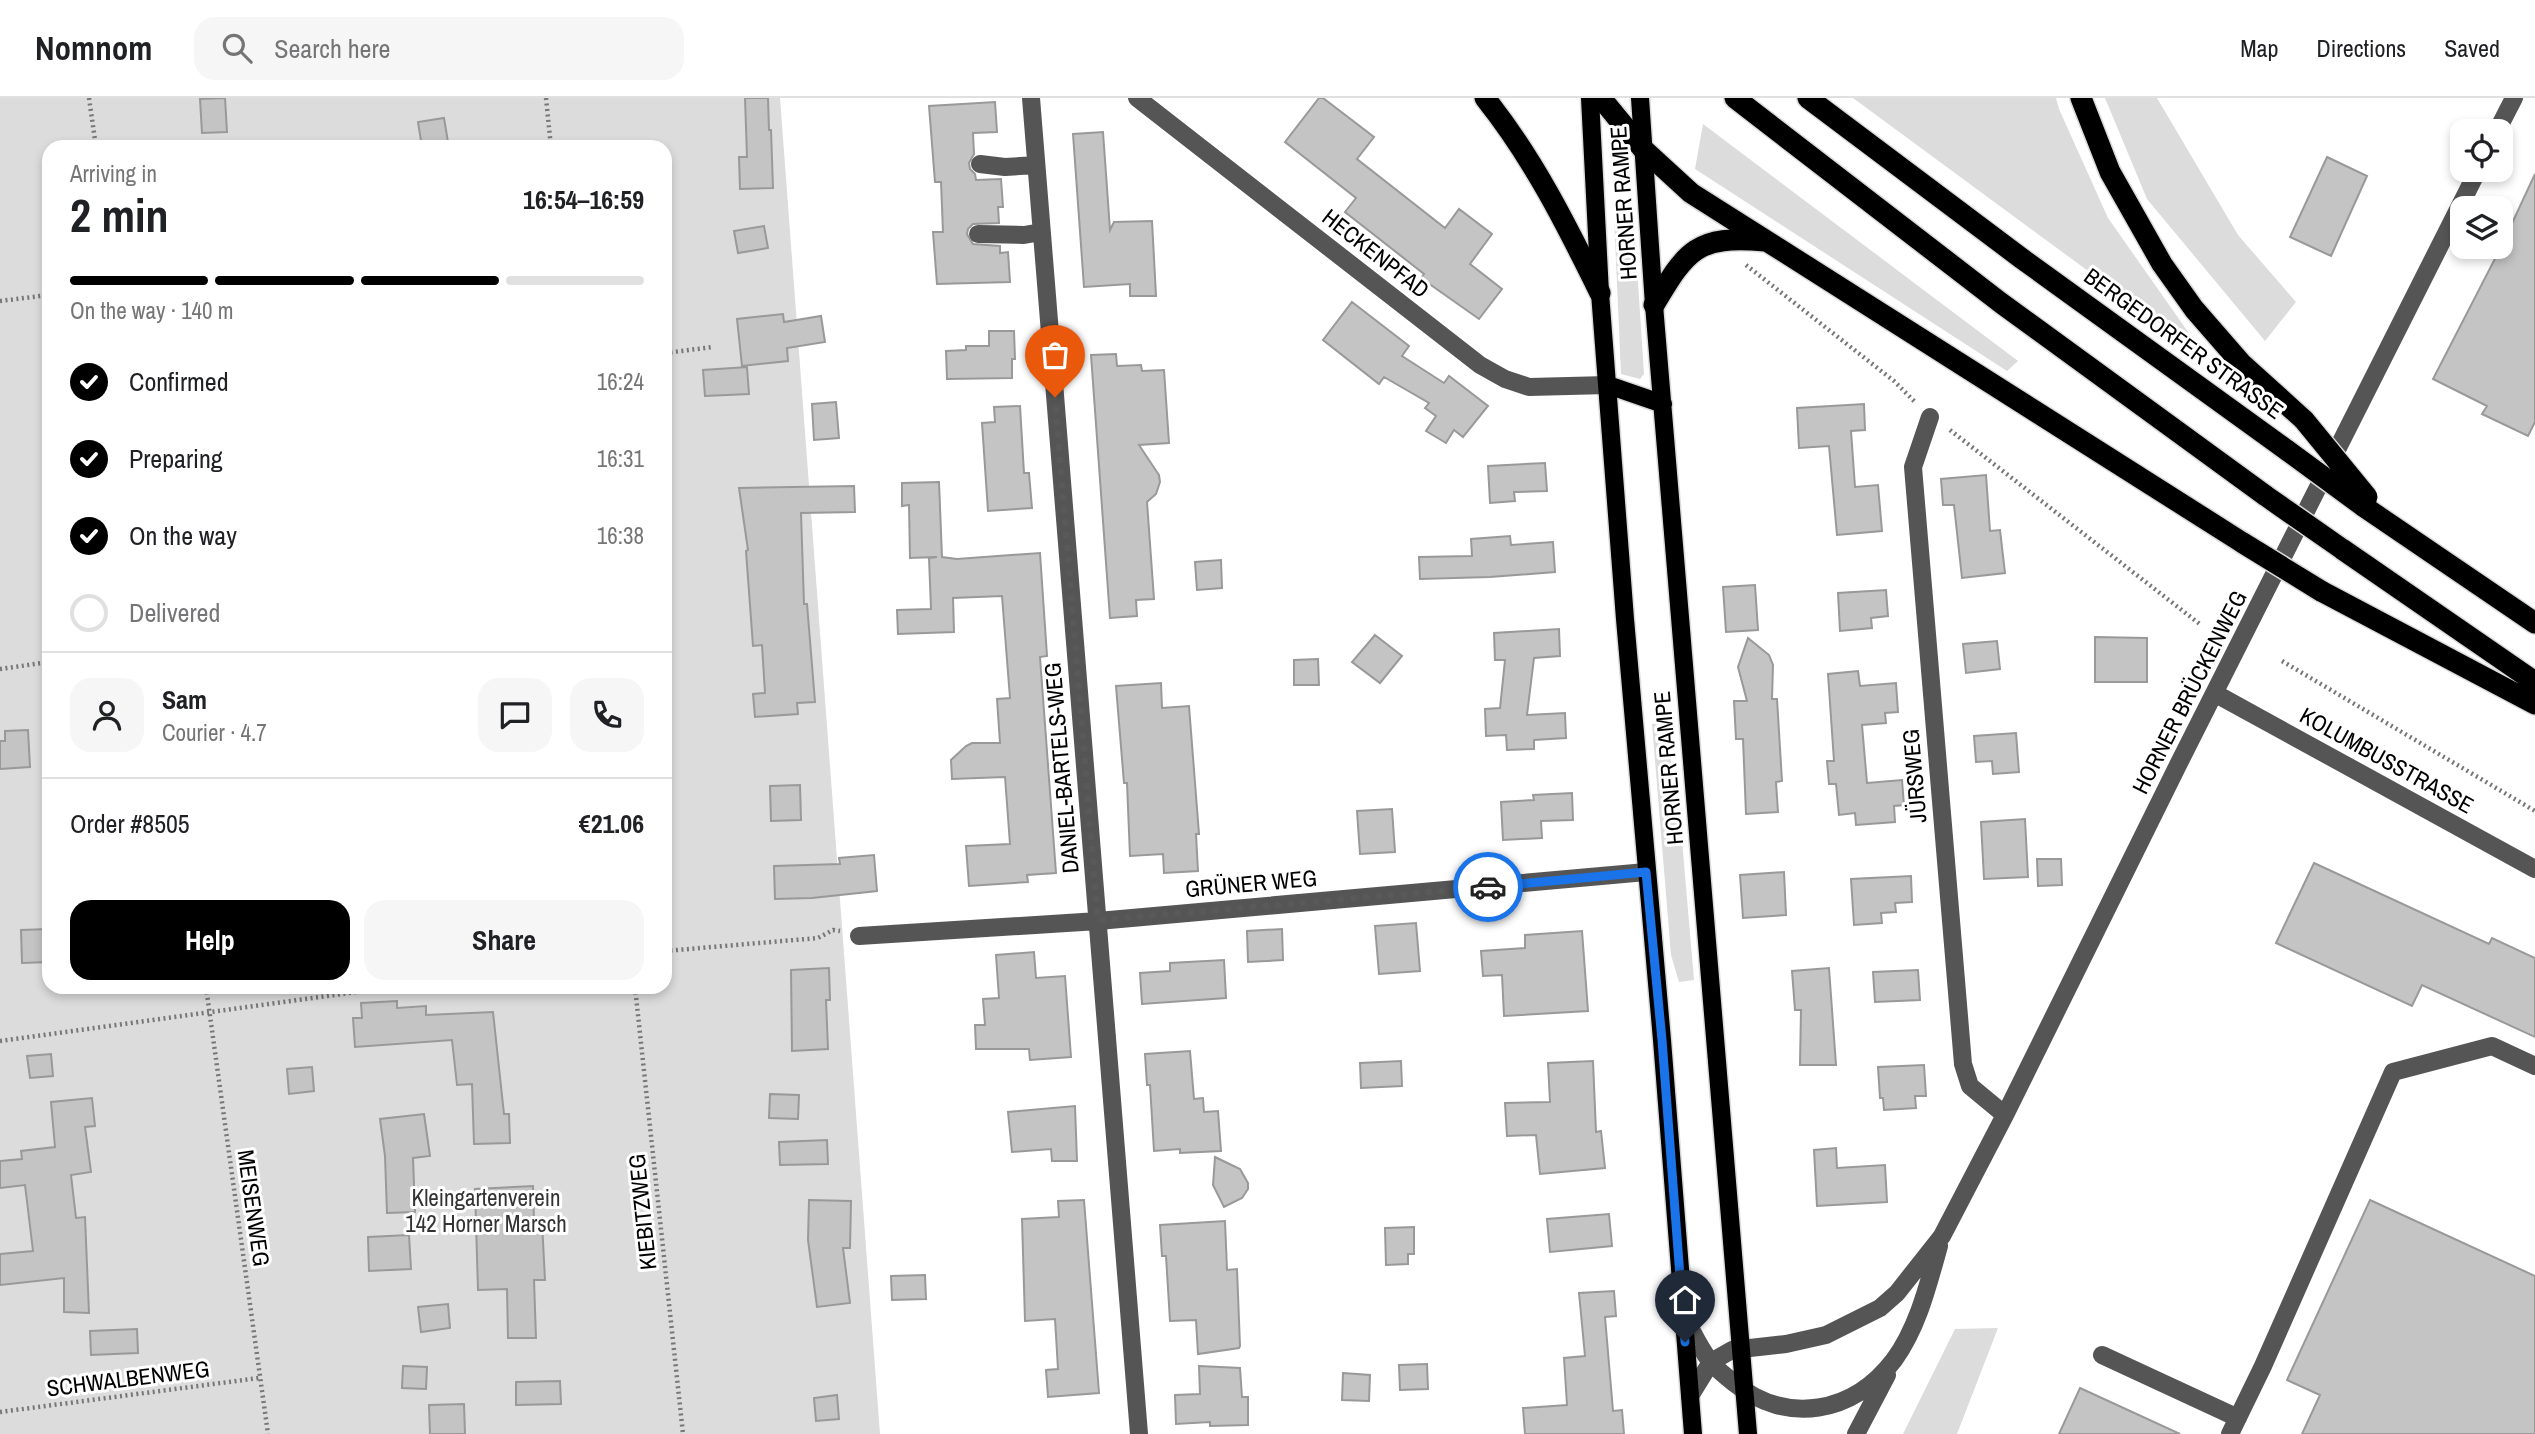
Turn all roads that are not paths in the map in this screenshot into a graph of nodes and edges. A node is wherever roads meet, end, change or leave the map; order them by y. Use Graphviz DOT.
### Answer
graph roads {
  1 [pos="1031,98"];
  2 [pos="1137,98"];
  3 [pos="1485,98"];
  4 [pos="1590,98"];
  5 [pos="1601,98"];
  6 [pos="1640,98"];
  7 [pos="1735,98"];
  8 [pos="1808,98"];
  9 [pos="2081,98"];
  10 [pos="2514,98"];
  11 [pos="2503,119"];
  12 [pos="1643,149"];
  13 [pos="980,164"];
  14 [pos="1036,165"];
  15 [pos="2472,182"];
  16 [pos="1041,232"];
  17 [pos="978,233"];
  18 [pos="1769,242"];
  19 [pos="1600,293"];
  20 [pos="1654,305"];
  21 [pos="1608,385"];
  22 [pos="1663,404"];
  23 [pos="1930,417"];
  24 [pos="2365,501"];
  25 [pos="2535,622"];
  26 [pos="2535,682"];
  27 [pos="2216,694"];
  28 [pos="2535,704"];
  29 [pos="2535,869"];
  30 [pos="1646,872"];
  31 [pos="1098,920"];
  32 [pos="859,936"];
  33 [pos="2535,1066"];
  34 [pos="2005,1115"];
  35 [pos="1942,1236"];
  36 [pos="1683,1315"];
  37 [pos="1741,1348"];
  38 [pos="2102,1355"];
  39 [pos="1895,1358"];
  40 [pos="1711,1362"];
  41 [pos="1745,1390"];
  42 [pos="1690,1396"];
  43 [pos="2234,1426"];
  44 [pos="1139,1434"];
  45 [pos="1693,1434"];
  46 [pos="1748,1434"];
  47 [pos="1856,1434"];
  1 -- 14 [label="street, DANIEL-BARTELS-WEG"];
  2 -- 21 [label="street, HECKENPFAD"];
  3 -- 19 [label="highway"];
  4 -- 19 [label="main road, HORNER RAMPE"];
  5 -- 12 [label="highway"];
  6 -- 12 [label="main road, HORNER RAMPE"];
  7 -- 26 [label="highway, bridge"];
  8 -- 24 [label="highway, BERGEDORFER STRASSE, bridge"];
  9 -- 24 [label="highway, bridge"];
  10 -- 11 [label="street"];
  12 -- 18 [label="highway"];
  12 -- 20 [label="main road, HORNER RAMPE"];
  13 -- 14 [label="street"];
  14 -- 16 [label="street, DANIEL-BARTELS-WEG"];
  15 -- 27 [label="street, HORNER BRÜCKENWEG"];
  16 -- 17 [label="street"];
  16 -- 31 [label="street, DANIEL-BARTELS-WEG"];
  18 -- 20 [label="highway"];
  18 -- 28 [label="highway, bridge"];
  19 -- 21 [label="main road, HORNER RAMPE"];
  20 -- 22 [label="main road, HORNER RAMPE"];
  21 -- 22 [label="main road"];
  21 -- 30 [label="main road, HORNER RAMPE"];
  22 -- 37 [label="main road, HORNER RAMPE"];
  23 -- 34 [label="street, JÜRSWEG"];
  24 -- 25 [label="highway"];
  27 -- 29 [label="street, KOLUMBUSSTRASSE"];
  27 -- 34 [label="street, HORNER BRÜCKENWEG"];
  30 -- 31 [label="street, GRÜNER WEG"];
  30 -- 36 [label="main road, HORNER RAMPE"];
  31 -- 32 [label="street, GRÜNER WEG"];
  31 -- 44 [label="street, DANIEL-BARTELS-WEG"];
  33 -- 43 [label="street"];
  34 -- 35 [label="street, HORNER BRÜCKENWEG"];
  35 -- 37 [label="street, HORNER BRÜCKENWEG"];
  35 -- 39 [label="street, HORNER BRÜCKENWEG"];
  36 -- 40 [label="street, HORNER BRÜCKENWEG"];
  36 -- 42 [label="main road, HORNER RAMPE"];
  37 -- 40 [label="street, HORNER BRÜCKENWEG"];
  37 -- 41 [label="main road, HORNER RAMPE"];
  38 -- 43 [label="street"];
  39 -- 41 [label="street, HORNER BRÜCKENWEG"];
  39 -- 47 [label="street, HORNER BRÜCKENWEG"];
  40 -- 41 [label="street, HORNER BRÜCKENWEG"];
  40 -- 42 [label="street"];
  41 -- 46 [label="main road, HORNER RAMPE"];
  42 -- 45 [label="main road, HORNER RAMPE"];
}
